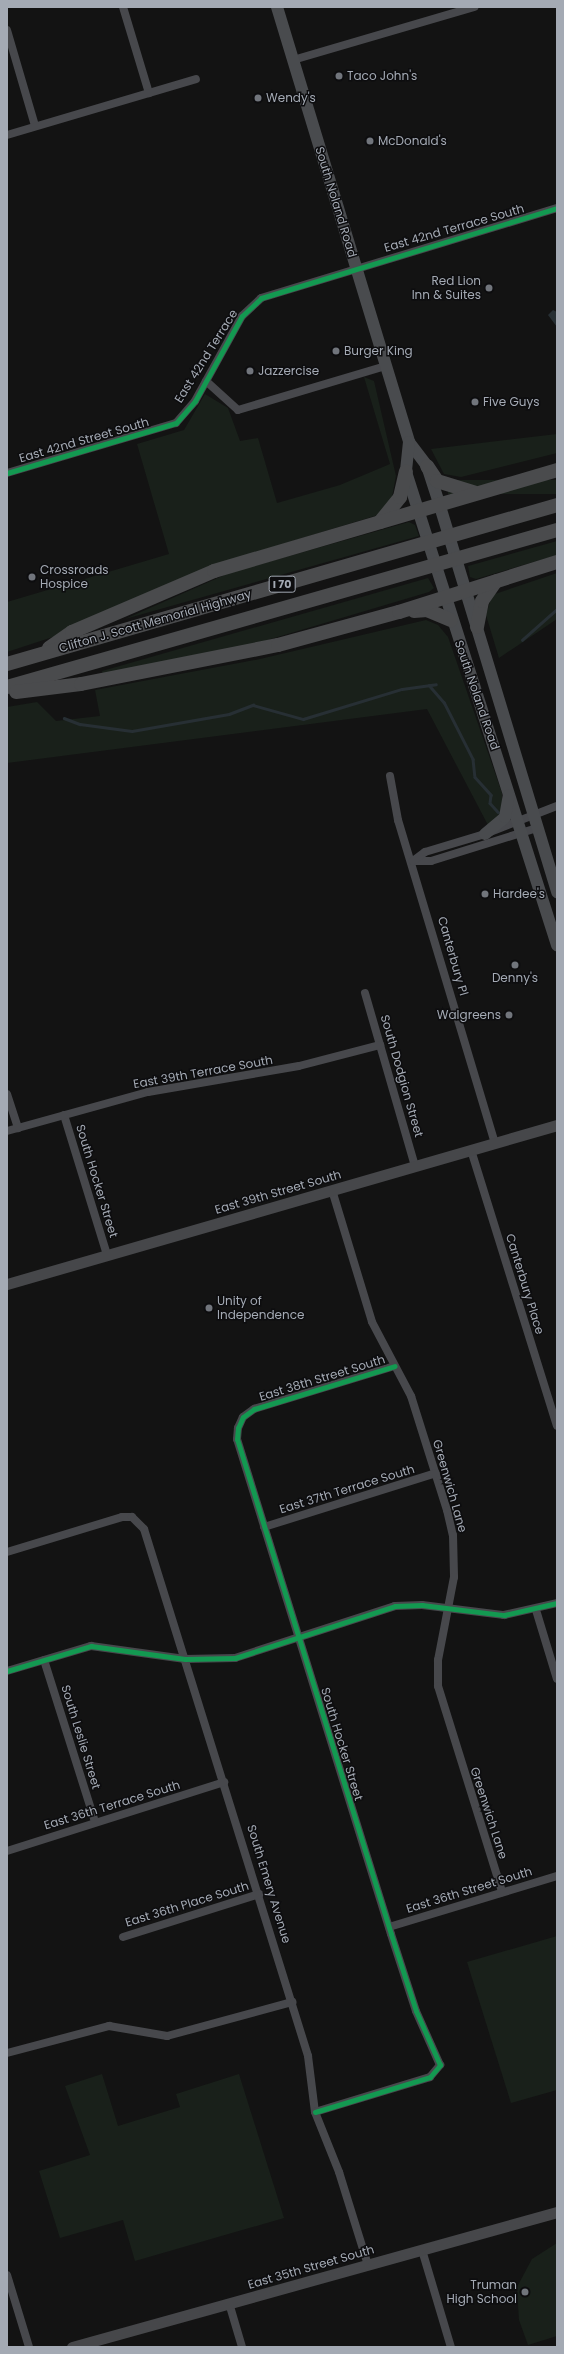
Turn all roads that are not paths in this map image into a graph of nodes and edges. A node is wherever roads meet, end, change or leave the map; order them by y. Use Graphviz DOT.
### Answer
graph roads {
  1 [pos="123,7"];
  2 [pos="277,7"];
  3 [pos="474,7"];
  4 [pos="7,30"];
  5 [pos="293,60"];
  6 [pos="196,79"];
  7 [pos="149,93"];
  8 [pos="36,126"];
  9 [pos="7,135"];
  10 [pos="557,208"];
  11 [pos="356,267"];
  12 [pos="386,366"];
  13 [pos="206,381"];
  14 [pos="167,426"];
  15 [pos="409,442"];
  16 [pos="427,466"];
  17 [pos="557,470"];
  18 [pos="406,472"];
  19 [pos="7,473"];
  20 [pos="474,492"];
  21 [pos="439,502"];
  22 [pos="557,505"];
  23 [pos="417,510"];
  24 [pos="378,523"];
  25 [pos="557,530"];
  26 [pos="557,562"];
  27 [pos="496,581"];
  28 [pos="464,584"];
  29 [pos="442,591"];
  30 [pos="399,612"];
  31 [pos="451,620"];
  32 [pos="477,627"];
  33 [pos="39,655"];
  34 [pos="7,664"];
  35 [pos="7,687"];
  36 [pos="7,693"];
  37 [pos="390,776"];
  38 [pos="509,790"];
  39 [pos="557,806"];
  40 [pos="533,814"];
  41 [pos="521,827"];
  42 [pos="537,828"];
  43 [pos="485,834"];
  44 [pos="413,861"];
  45 [pos="557,892"];
  46 [pos="557,946"];
  47 [pos="365,993"];
  48 [pos="380,1045"];
  49 [pos="7,1094"];
  50 [pos="64,1115"];
  51 [pos="557,1126"];
  52 [pos="18,1128"];
  53 [pos="7,1131"];
  54 [pos="495,1144"];
  55 [pos="471,1150"];
  56 [pos="415,1166"];
  57 [pos="332,1190"];
  58 [pos="107,1255"];
  59 [pos="7,1284"];
  60 [pos="396,1366"];
  61 [pos="238,1425"];
  62 [pos="557,1426"];
  63 [pos="436,1473"];
  64 [pos="264,1527"];
  65 [pos="7,1552"];
  66 [pos="557,1603"];
  67 [pos="447,1608"];
  68 [pos="536,1610"];
  69 [pos="298,1637"];
  70 [pos="44,1660"];
  71 [pos="185,1660"];
  72 [pos="7,1671"];
  73 [pos="557,1679"];
  74 [pos="224,1782"];
  75 [pos="95,1822"];
  76 [pos="7,1851"];
  77 [pos="557,1876"];
  78 [pos="502,1892"];
  79 [pos="260,1894"];
  80 [pos="388,1927"];
  81 [pos="123,1937"];
  82 [pos="292,2002"];
  83 [pos="7,2053"];
  84 [pos="315,2112"];
  85 [pos="557,2212"];
  86 [pos="422,2250"];
  87 [pos="368,2264"];
  88 [pos="7,2275"];
  89 [pos="229,2303"];
  90 [pos="29,2347"];
  91 [pos="72,2347"];
  92 [pos="242,2347"];
  93 [pos="451,2347"];
  1 -- 7 [label="street"];
  2 -- 5 [label="main road, South Noland Road"];
  3 -- 5 [label="street"];
  4 -- 8 [label="street"];
  5 -- 11 [label="main road, South Noland Road"];
  6 -- 7 [label="street"];
  7 -- 8 [label="street"];
  8 -- 9 [label="street"];
  10 -- 11 [label="street, East 42nd Terrace South"];
  11 -- 12 [label="main road, South Noland Road"];
  11 -- 13 [label="street, East 42nd Terrace"];
  12 -- 13 [label="street"];
  12 -- 15 [label="main road, South Noland Road"];
  13 -- 14 [label="street, East 42nd Terrace"];
  14 -- 19 [label="street, East 42nd Street South"];
  15 -- 16 [label="main road, South Noland Road"];
  15 -- 18 [label="main road, South Noland Road"];
  16 -- 20 [label="highway"];
  16 -- 21 [label="main road, South Noland Road"];
  17 -- 20 [label="highway"];
  18 -- 23 [label="main road, South Noland Road"];
  18 -- 24 [label="highway"];
  20 -- 21 [label="highway"];
  21 -- 23 [label="highway"];
  21 -- 28 [label="main road, South Noland Road"];
  22 -- 33 [label="highway, Clifton J. Scott Memorial Highway / I 70"];
  23 -- 24 [label="highway"];
  23 -- 29 [label="main road, South Noland Road"];
  24 -- 33 [label="highway"];
  25 -- 35 [label="highway, Clifton J. Scott Memorial Highway / I 70"];
  26 -- 27 [label="highway"];
  27 -- 28 [label="highway"];
  27 -- 32 [label="highway"];
  28 -- 29 [label="highway"];
  28 -- 32 [label="main road, South Noland Road"];
  29 -- 30 [label="highway"];
  29 -- 31 [label="main road, South Noland Road"];
  30 -- 31 [label="highway"];
  30 -- 36 [label="highway"];
  31 -- 38 [label="main road, South Noland Road"];
  32 -- 40 [label="main road, South Noland Road"];
  33 -- 34 [label="highway, Clifton J. Scott Memorial Highway / I 70"];
  37 -- 44 [label="street, Canterbury Pl"];
  38 -- 41 [label="main road, South Noland Road"];
  38 -- 43 [label="main road"];
  39 -- 40 [label="street"];
  40 -- 41 [label="street"];
  40 -- 42 [label="main road, South Noland Road"];
  41 -- 42 [label="street"];
  41 -- 43 [label="street"];
  41 -- 44 [label="street"];
  41 -- 46 [label="main road, South Noland Road"];
  42 -- 45 [label="main road, South Noland Road"];
  43 -- 44 [label="street"];
  44 -- 54 [label="street, Canterbury Pl"];
  47 -- 48 [label="street, South Dodgion Street"];
  48 -- 50 [label="street, East 39th Terrace South"];
  48 -- 56 [label="street, South Dodgion Street"];
  49 -- 52 [label="street"];
  50 -- 52 [label="street, East 39th Terrace South"];
  50 -- 58 [label="street, South Hocker Street"];
  51 -- 54 [label="main road, East 39th Street South"];
  52 -- 53 [label="street, East 39th Terrace South"];
  54 -- 55 [label="main road, East 39th Street South"];
  55 -- 56 [label="main road, East 39th Street South"];
  55 -- 62 [label="street, Canterbury Place"];
  56 -- 57 [label="main road, East 39th Street South"];
  57 -- 58 [label="main road, East 39th Street South"];
  57 -- 60 [label="street, Greenwich Lane"];
  58 -- 59 [label="main road, East 39th Street South"];
  60 -- 61 [label="street, East 38th Street South"];
  60 -- 63 [label="street, Greenwich Lane"];
  61 -- 64 [label="street, South Hocker Street"];
  63 -- 64 [label="street, East 37th Terrace South"];
  63 -- 67 [label="street, Greenwich Lane"];
  64 -- 69 [label="street, South Hocker Street"];
  65 -- 71 [label="street, South Emery Avenue"];
  66 -- 68 [label="street"];
  67 -- 68 [label="street"];
  67 -- 69 [label="street"];
  67 -- 78 [label="street, Greenwich Lane"];
  68 -- 73 [label="street"];
  69 -- 71 [label="street"];
  69 -- 80 [label="street, South Hocker Street"];
  70 -- 71 [label="street"];
  70 -- 72 [label="street"];
  70 -- 75 [label="street, South Leslie Street"];
  71 -- 74 [label="street, South Emery Avenue"];
  74 -- 75 [label="street, East 36th Terrace South"];
  74 -- 79 [label="street, South Emery Avenue"];
  75 -- 76 [label="street, East 36th Terrace South"];
  77 -- 78 [label="street, East 36th Street South"];
  78 -- 80 [label="street, East 36th Street South"];
  79 -- 81 [label="street, East 36th Place South"];
  79 -- 82 [label="street, South Emery Avenue"];
  80 -- 84 [label="street, South Hocker Street"];
  82 -- 83 [label="street"];
  82 -- 84 [label="street, South Emery Avenue"];
  84 -- 87 [label="street, South Emery Avenue"];
  85 -- 86 [label="main road, East 35th Street South"];
  86 -- 87 [label="main road, East 35th Street South"];
  86 -- 93 [label="street"];
  87 -- 89 [label="main road, East 35th Street South"];
  88 -- 90 [label="street"];
  89 -- 91 [label="main road, East 35th Street South"];
  89 -- 92 [label="street"];
}
